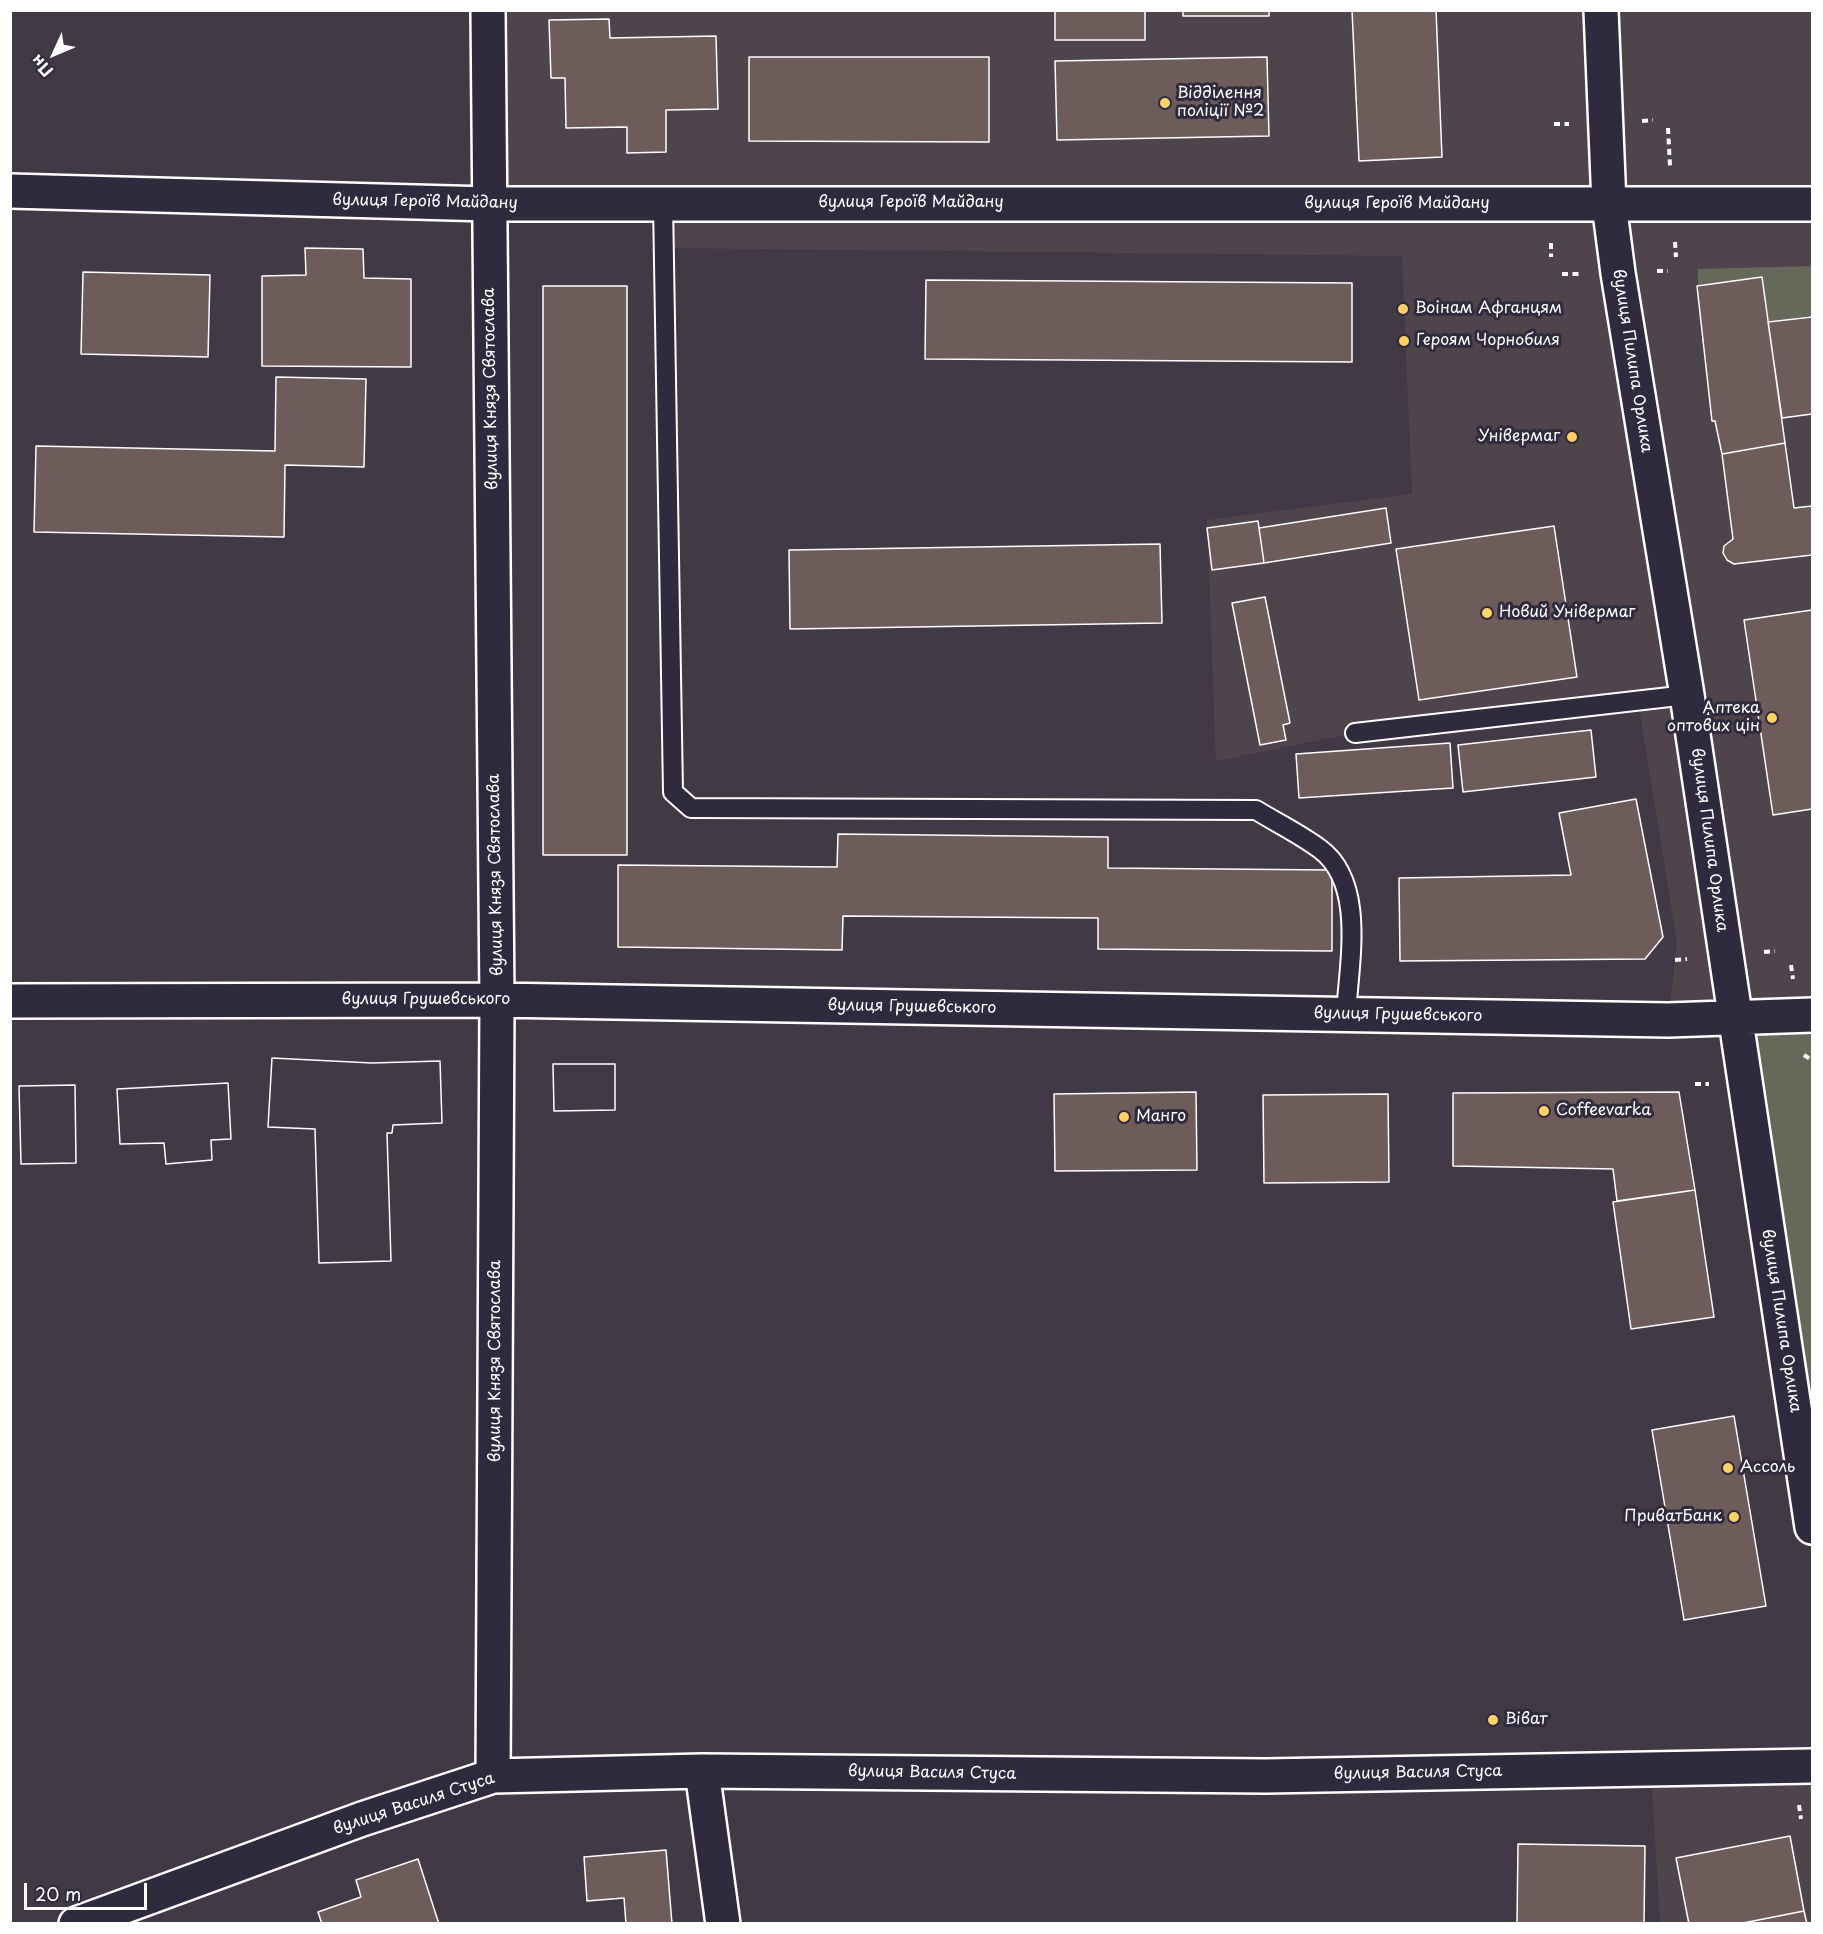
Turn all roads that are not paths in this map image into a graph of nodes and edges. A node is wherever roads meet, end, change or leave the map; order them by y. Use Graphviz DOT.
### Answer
graph roads {
  1 [pos="488,10"];
  2 [pos="1601,10"];
  3 [pos="10,191"];
  4 [pos="663,203"];
  5 [pos="489,204"];
  6 [pos="1609,204"];
  7 [pos="1812,204"];
  8 [pos="1687,695"];
  9 [pos="1355,733"];
  10 [pos="497,1000"];
  11 [pos="10,1001"];
  12 [pos="1346,1014"];
  13 [pos="1812,1015"];
  14 [pos="1734,1018"];
  15 [pos="1812,1527"];
  16 [pos="1812,1766"];
  17 [pos="702,1771"];
  18 [pos="493,1776"];
  19 [pos="76,1923"];
  20 [pos="723,1923"];
  1 -- 5 [label="street, вулиця Князя Святослава"];
  2 -- 6 [label="street, вулиця Пилипа Орлика"];
  3 -- 5 [label="street, вулиця Героїв Майдану"];
  4 -- 5 [label="street, вулиця Героїв Майдану"];
  4 -- 6 [label="street, вулиця Героїв Майдану"];
  4 -- 12 [label="lane"];
  5 -- 10 [label="street, вулиця Князя Святослава"];
  6 -- 7 [label="street, вулиця Героїв Майдану"];
  6 -- 8 [label="street, вулиця Пилипа Орлика"];
  8 -- 9 [label="lane"];
  8 -- 14 [label="street, вулиця Пилипа Орлика"];
  10 -- 11 [label="street, вулиця Грушевського"];
  10 -- 12 [label="street, вулиця Грушевського"];
  10 -- 18 [label="street, вулиця Князя Святослава"];
  12 -- 14 [label="street, вулиця Грушевського"];
  13 -- 14 [label="street, вулиця Грушевського"];
  14 -- 15 [label="street, вулиця Пилипа Орлика"];
  16 -- 17 [label="street, вулиця Василя Стуса"];
  17 -- 18 [label="street, вулиця Василя Стуса"];
  17 -- 20 [label="street"];
  18 -- 19 [label="street, вулиця Василя Стуса"];
}
